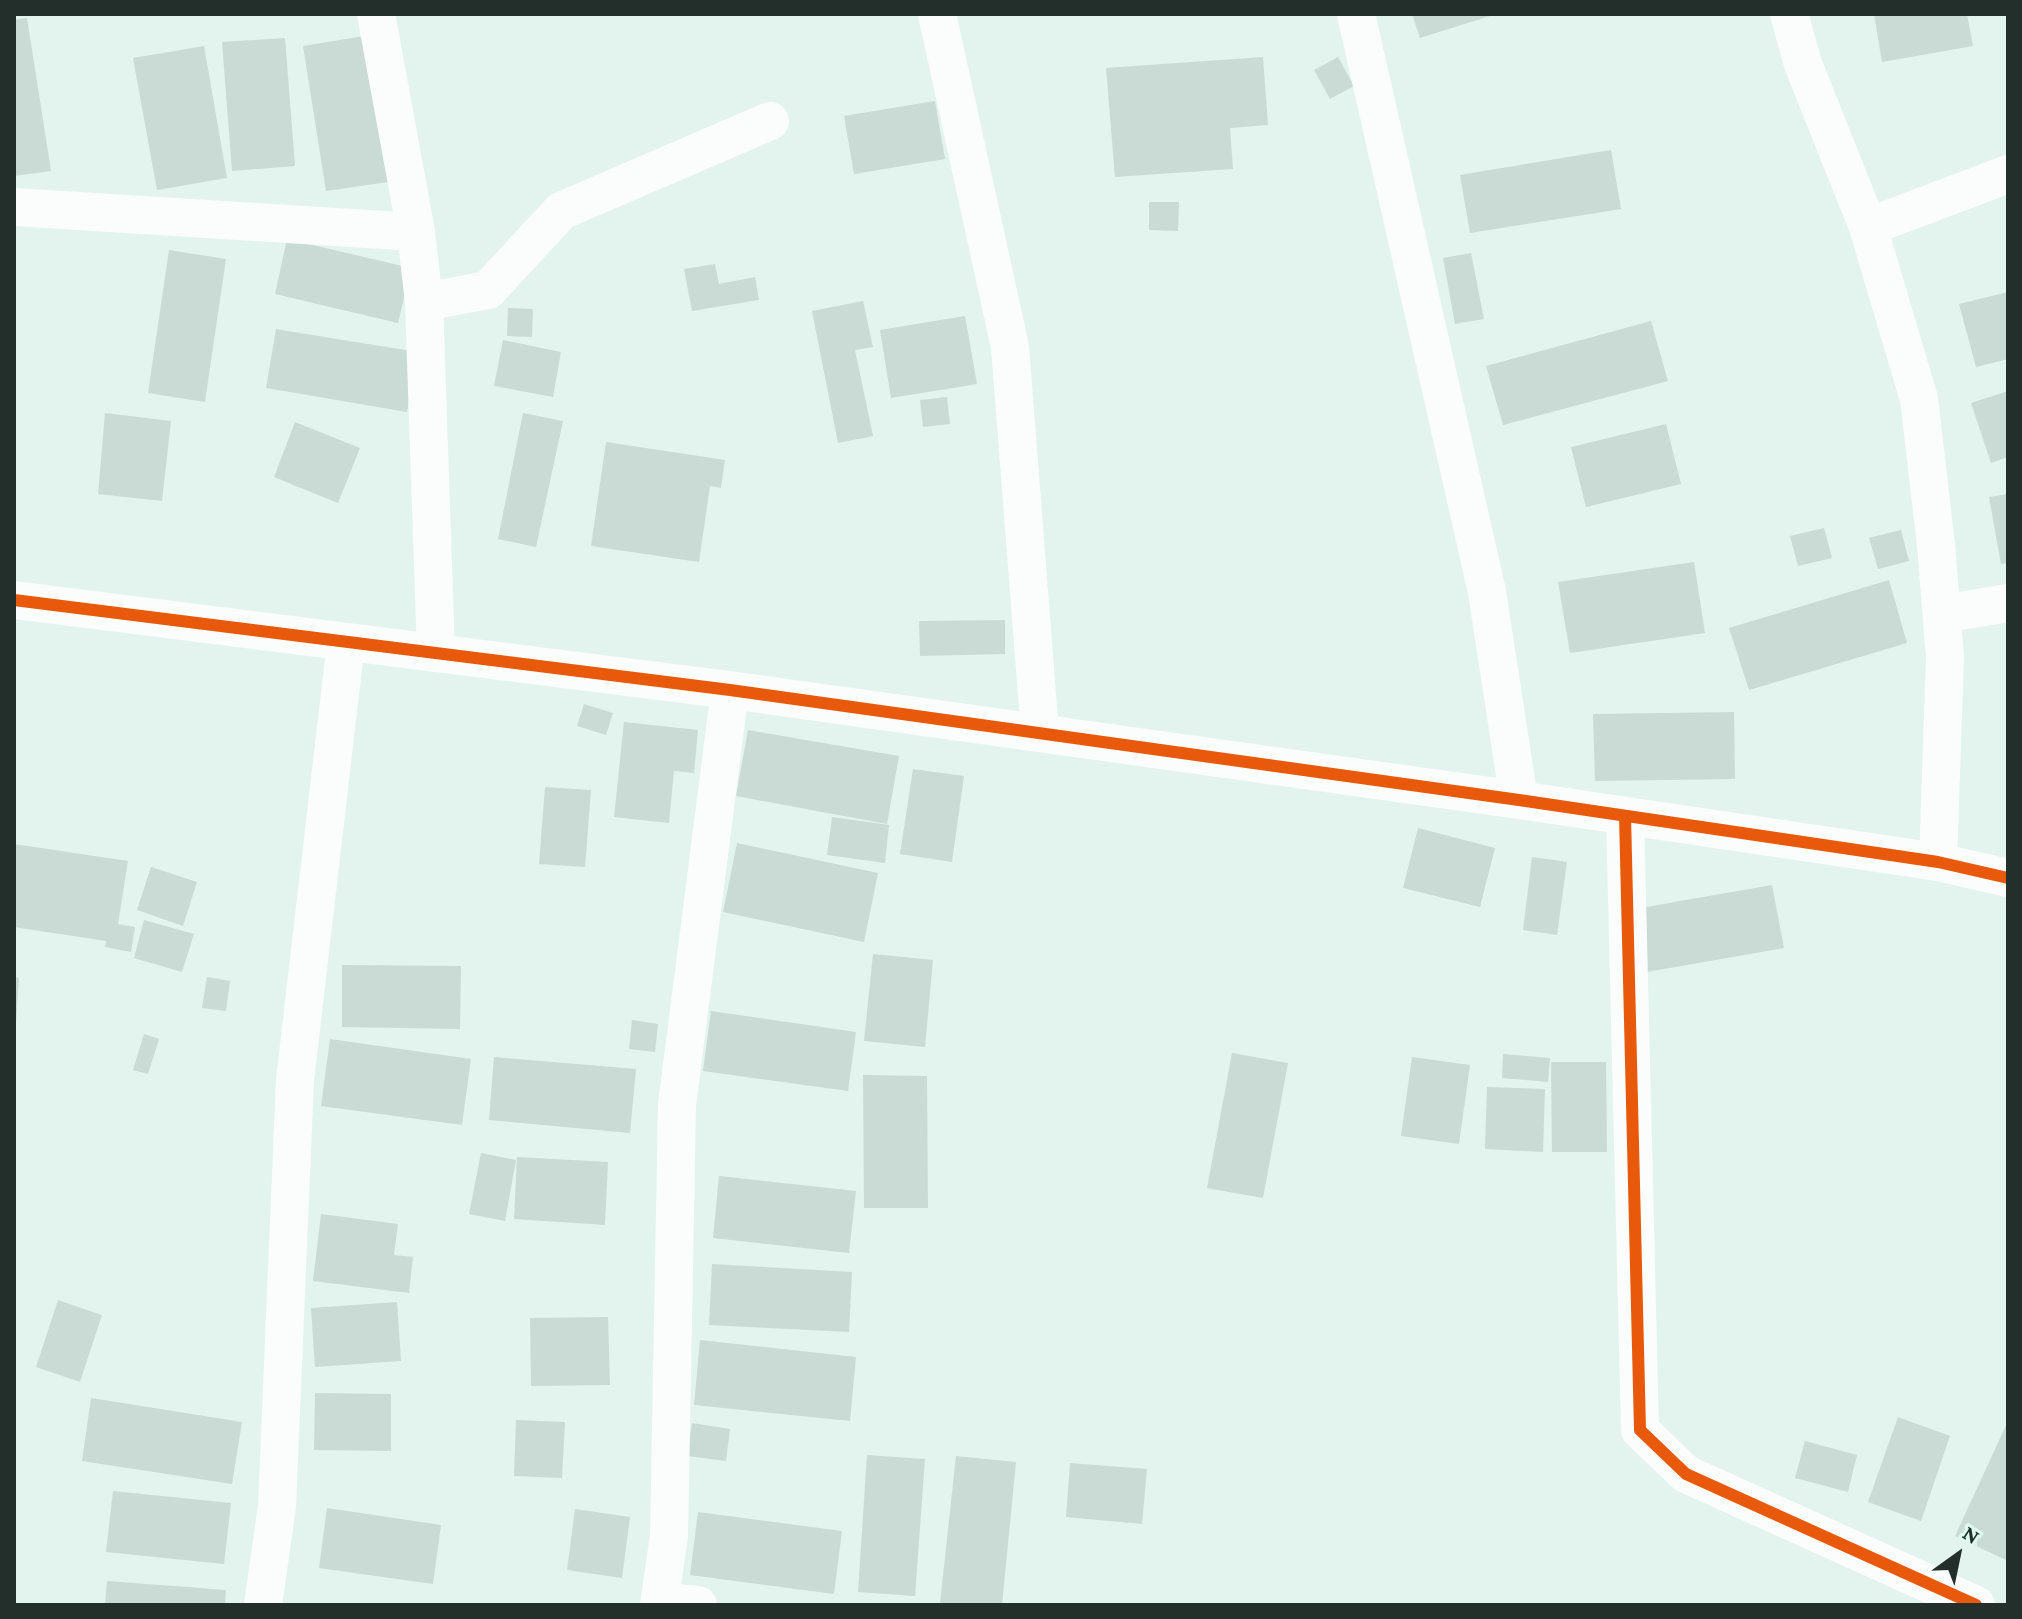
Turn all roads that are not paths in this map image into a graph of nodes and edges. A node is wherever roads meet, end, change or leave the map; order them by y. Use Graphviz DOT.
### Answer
graph roads {
  1 [pos="376,14"];
  2 [pos="937,14"];
  3 [pos="1356,14"];
  4 [pos="1789,14"];
  5 [pos="770,121"];
  6 [pos="2008,174"];
  7 [pos="14,207"];
  8 [pos="1868,227"];
  9 [pos="416,232"];
  10 [pos="424,302"];
  11 [pos="14,600"];
  12 [pos="2008,603"];
  13 [pos="1942,614"];
  14 [pos="346,642"];
  15 [pos="436,653"];
  16 [pos="730,690"];
  17 [pos="1040,733"];
  18 [pos="1519,800"];
  19 [pos="1625,816"];
  20 [pos="1938,862"];
  21 [pos="2008,878"];
  22 [pos="659,1603"];
  23 [pos="263,1605"];
  24 [pos="698,1605"];
  25 [pos="1976,1605"];
  1 -- 9 [label="street"];
  2 -- 17 [label="street"];
  3 -- 18 [label="street"];
  4 -- 8 [label="street"];
  5 -- 10 [label="street"];
  6 -- 8 [label="street"];
  7 -- 9 [label="street"];
  8 -- 13 [label="street"];
  9 -- 10 [label="street"];
  10 -- 15 [label="street"];
  11 -- 14 [label="street"];
  12 -- 13 [label="street"];
  13 -- 20 [label="street"];
  14 -- 15 [label="street"];
  14 -- 23 [label="street"];
  15 -- 16 [label="street"];
  16 -- 17 [label="street"];
  16 -- 22 [label="street"];
  17 -- 18 [label="street"];
  18 -- 19 [label="street"];
  19 -- 20 [label="street"];
  19 -- 25 [label="street"];
  20 -- 21 [label="street"];
  22 -- 24 [label="street"];
}
